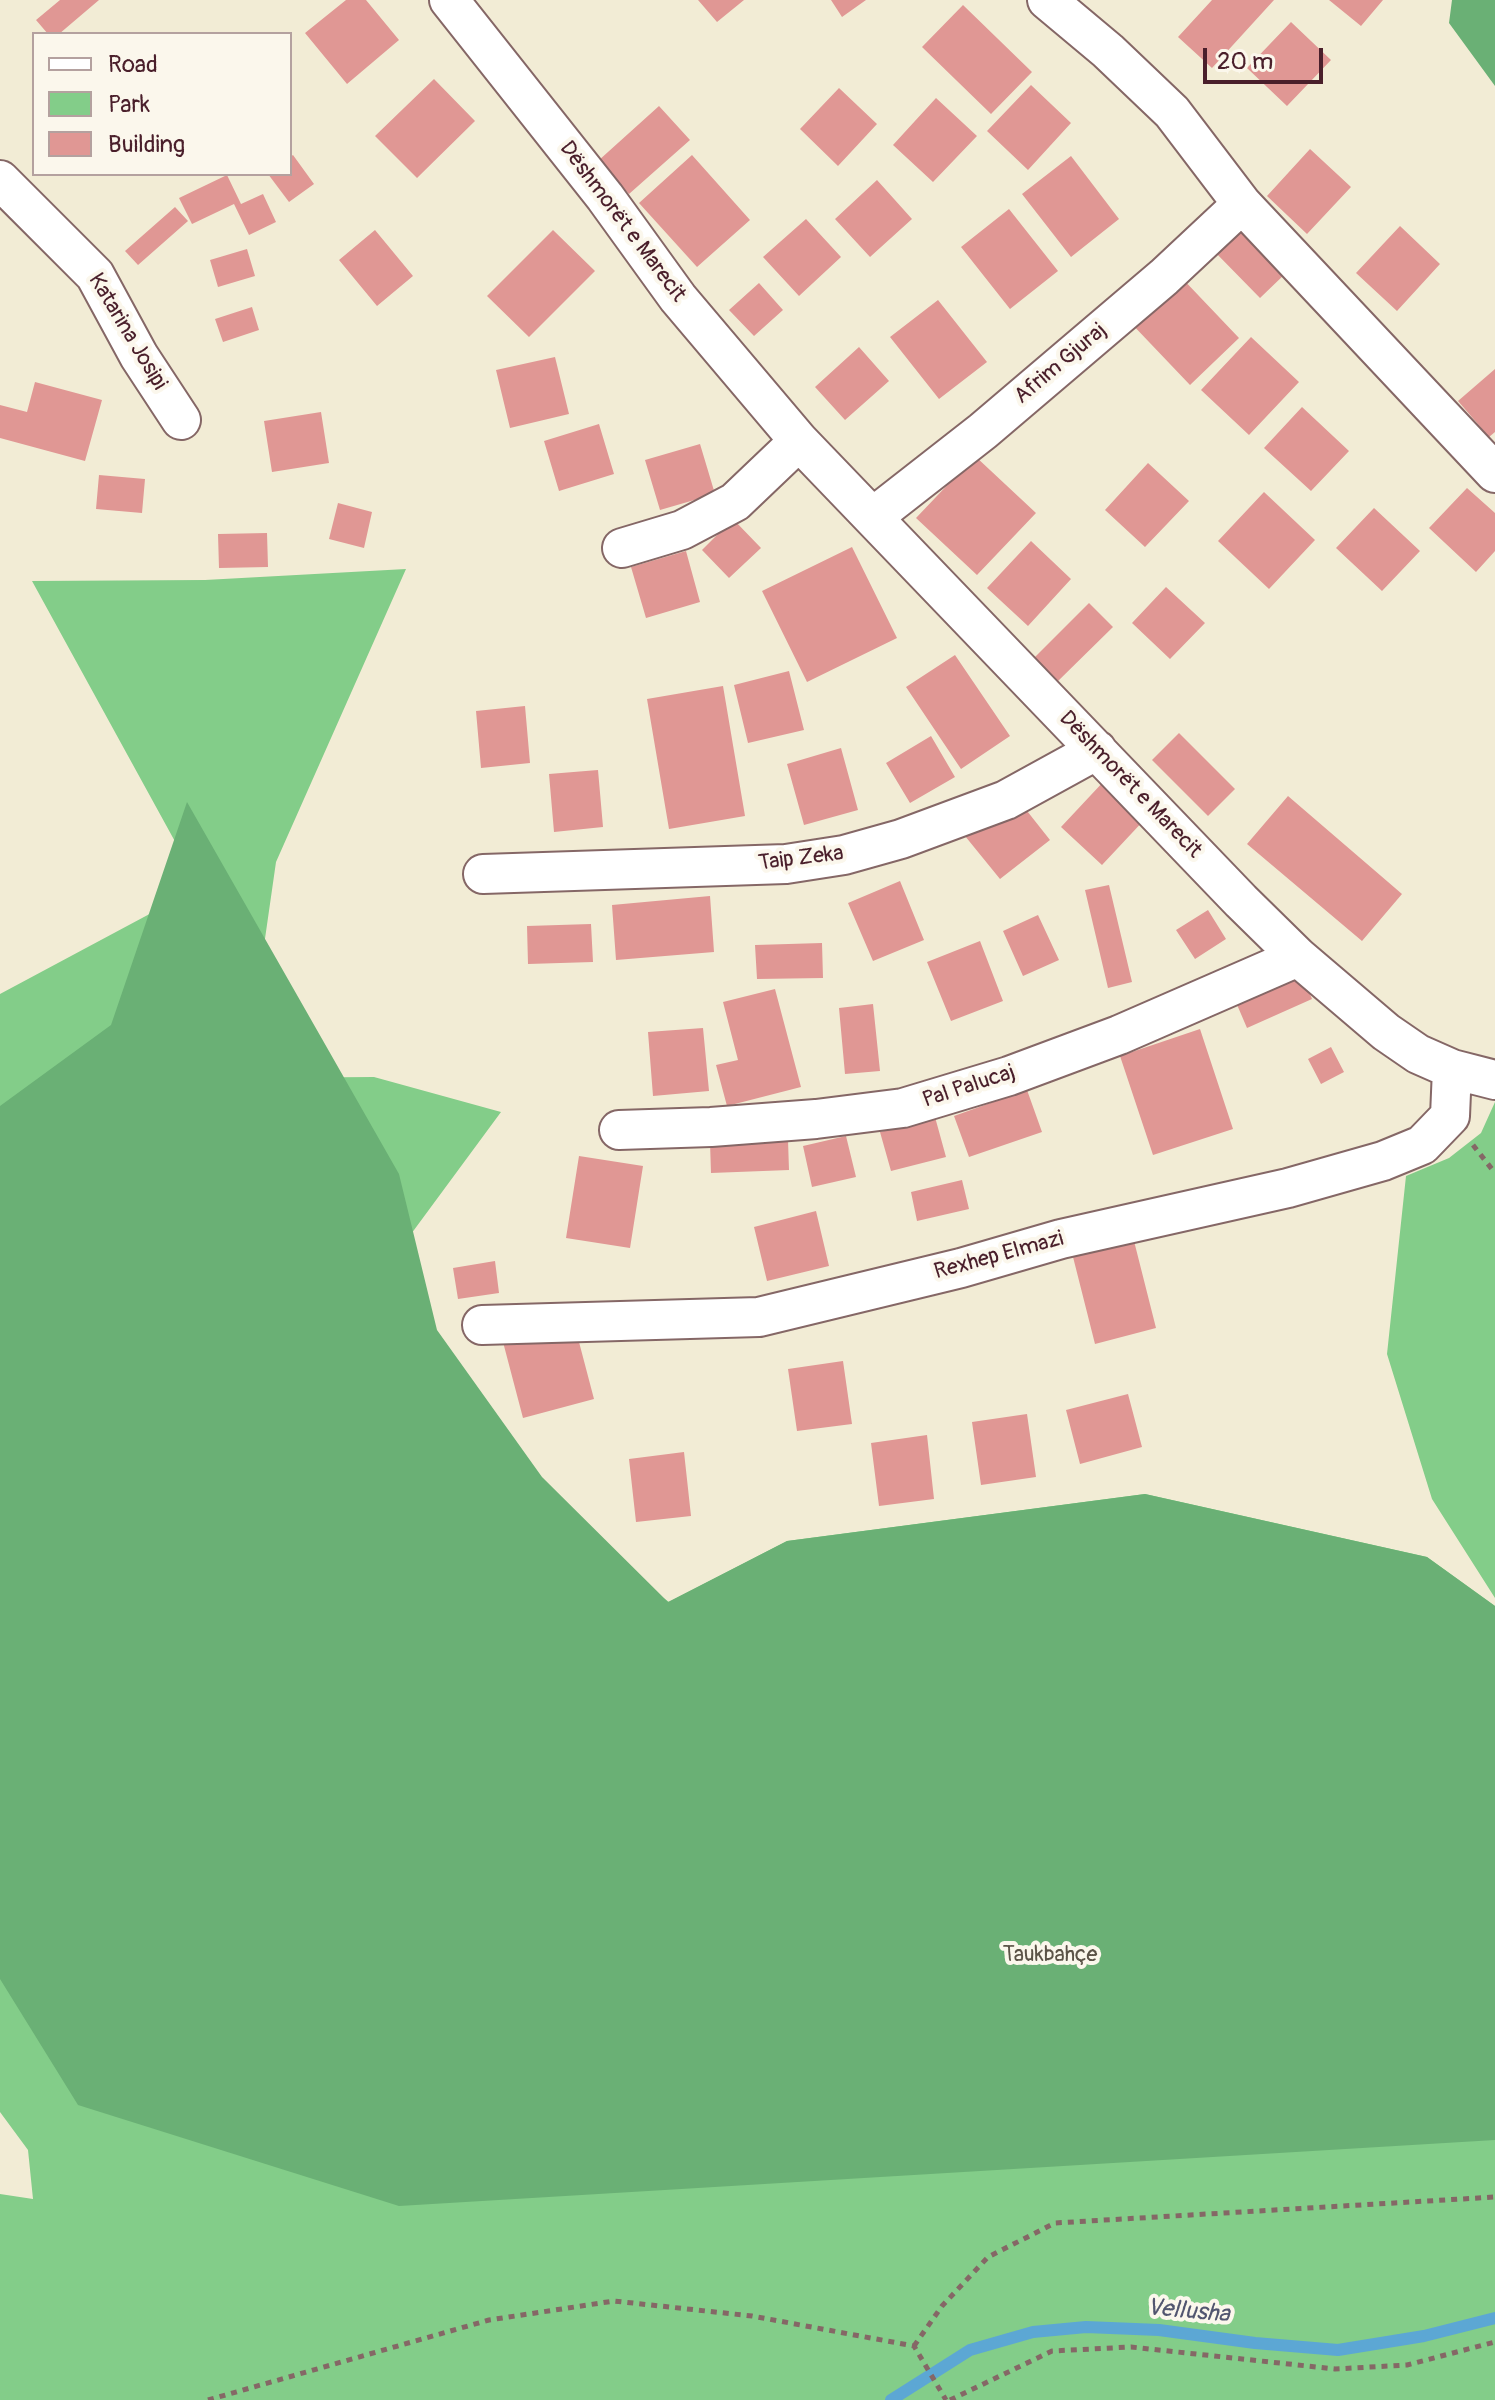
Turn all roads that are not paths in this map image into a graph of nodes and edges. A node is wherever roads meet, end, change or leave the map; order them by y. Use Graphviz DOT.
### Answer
graph roads {
  1 [pos="449,0"];
  2 [pos="1047,0"];
  3 [pos="0,180"];
  4 [pos="1242,204"];
  5 [pos="181,420"];
  6 [pos="799,441"];
  7 [pos="1495,473"];
  8 [pos="873,517"];
  9 [pos="622,548"];
  10 [pos="1097,750"];
  11 [pos="483,874"];
  12 [pos="1298,957"];
  13 [pos="1452,1069"];
  14 [pos="1495,1080"];
  15 [pos="619,1130"];
  16 [pos="482,1325"];
  1 -- 6 [label="street, Dëshmorët e Marecit"];
  2 -- 4 [label="street"];
  3 -- 5 [label="street, Katarina Josipi"];
  4 -- 7 [label="street"];
  4 -- 8 [label="street, Afrim Gjuraj"];
  6 -- 8 [label="street, Dëshmorët e Marecit"];
  6 -- 9 [label="street"];
  8 -- 10 [label="street, Dëshmorët e Marecit"];
  10 -- 11 [label="street, Taip Zeka"];
  10 -- 12 [label="street, Dëshmorët e Marecit"];
  12 -- 13 [label="street, Dëshmorët e Marecit"];
  12 -- 15 [label="street, Pal Palucaj"];
  13 -- 14 [label="street, Dëshmorët e Marecit"];
  13 -- 16 [label="street, Rexhep Elmazi"];
}
